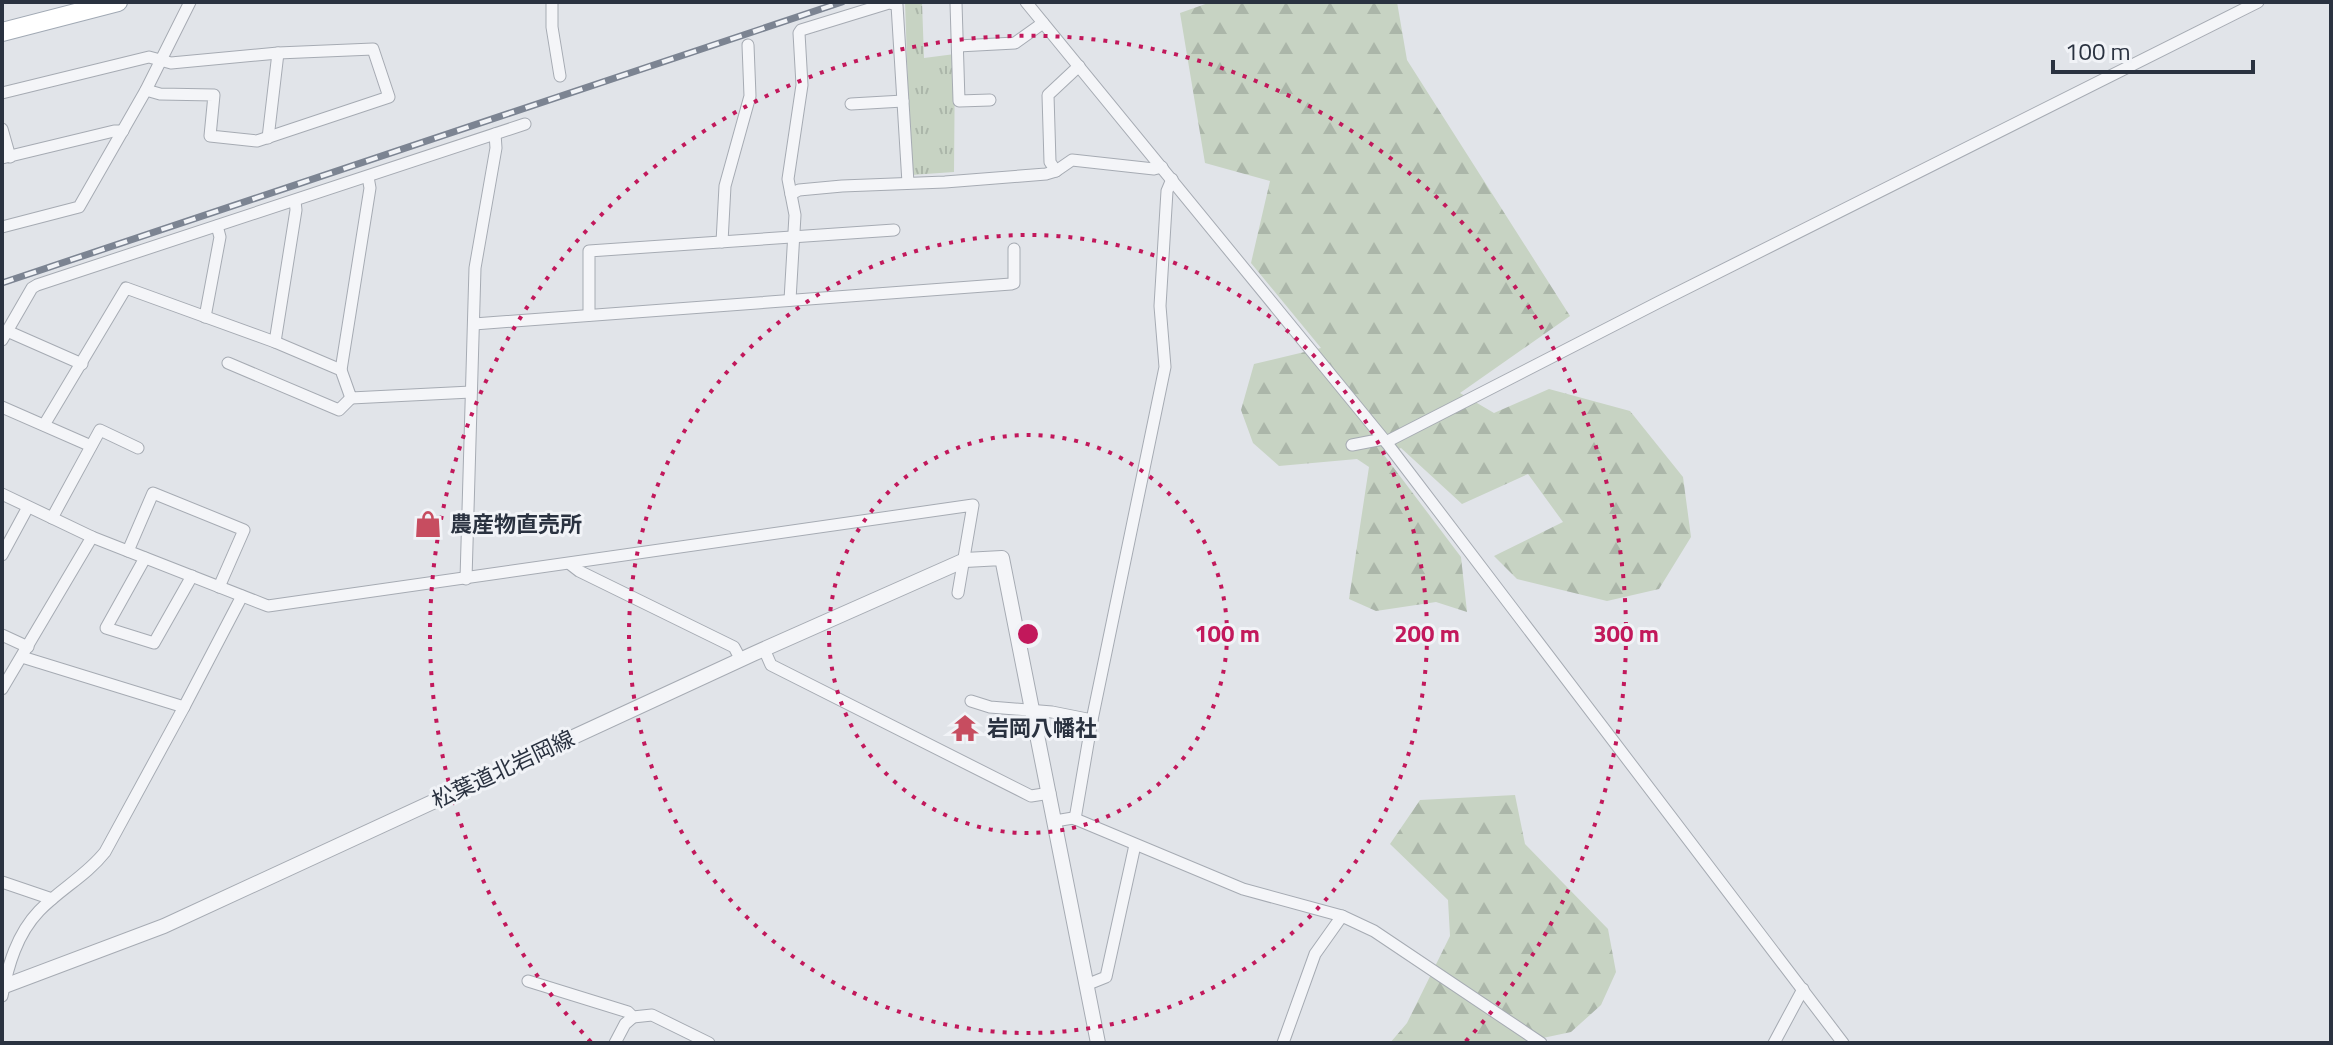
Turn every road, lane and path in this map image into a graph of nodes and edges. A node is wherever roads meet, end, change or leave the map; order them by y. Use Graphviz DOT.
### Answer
graph roads {
  1 [pos="118,2"];
  2 [pos="190,2"];
  3 [pos="552,2"];
  4 [pos="1026,2"];
  5 [pos="2258,2"];
  6 [pos="956,3"];
  7 [pos="62,10"];
  8 [pos="1043,23"];
  9 [pos="2,32"];
  10 [pos="748,45"];
  11 [pos="958,46"];
  12 [pos="278,53"];
  13 [pos="160,60"];
  14 [pos="1079,66"];
  15 [pos="560,76"];
  16 [pos="146,90"];
  17 [pos="2,93"];
  18 [pos="990,100"];
  19 [pos="903,101"];
  20 [pos="851,104"];
  21 [pos="525,124"];
  22 [pos="2,129"];
  23 [pos="123,131"];
  24 [pos="495,134"];
  25 [pos="268,138"];
  26 [pos="6,158"];
  27 [pos="1162,167"];
  28 [pos="1056,171"];
  29 [pos="368,177"];
  30 [pos="1172,179"];
  31 [pos="908,183"];
  32 [pos="791,194"];
  33 [pos="295,201"];
  34 [pos="217,226"];
  35 [pos="2,227"];
  36 [pos="894,230"];
  37 [pos="794,238"];
  38 [pos="722,242"];
  39 [pos="1014,249"];
  40 [pos="790,300"];
  41 [pos="589,315"];
  42 [pos="205,317"];
  43 [pos="474,324"];
  44 [pos="4,335"];
  45 [pos="275,342"];
  46 [pos="228,363"];
  47 [pos="82,364"];
  48 [pos="341,370"];
  49 [pos="471,392"];
  50 [pos="351,398"];
  51 [pos="2,407"];
  52 [pos="44,425"];
  53 [pos="1385,441"];
  54 [pos="1352,445"];
  55 [pos="91,446"];
  56 [pos="138,448"];
  57 [pos="2,494"];
  58 [pos="28,507"];
  59 [pos="52,518"];
  60 [pos="92,537"];
  61 [pos="128,551"];
  62 [pos="2,555"];
  63 [pos="145,558"];
  64 [pos="965,560"];
  65 [pos="570,564"];
  66 [pos="192,576"];
  67 [pos="466,579"];
  68 [pos="219,587"];
  69 [pos="958,593"];
  70 [pos="242,596"];
  71 [pos="2,635"];
  72 [pos="764,649"];
  73 [pos="25,652"];
  74 [pos="741,660"];
  75 [pos="2,689"];
  76 [pos="971,701"];
  77 [pos="184,707"];
  78 [pos="1033,711"];
  79 [pos="1092,720"];
  80 [pos="1050,793"];
  81 [pos="1075,819"];
  82 [pos="1055,821"];
  83 [pos="1135,845"];
  84 [pos="2,882"];
  85 [pos="52,899"];
  86 [pos="1342,916"];
  87 [pos="528,981"];
  88 [pos="1086,985"];
  89 [pos="1803,989"];
  90 [pos="3,990"];
  91 [pos="633,1017"];
  92 [pos="615,1043"];
  93 [pos="709,1043"];
  94 [pos="1098,1043"];
  95 [pos="1283,1043"];
  96 [pos="1541,1043"];
  97 [pos="1774,1043"];
  98 [pos="1843,1043"];
  1 -- 7 [label="main road"];
  2 -- 13 [label="street"];
  3 -- 15 [label="street"];
  4 -- 8 [label="street"];
  5 -- 53 [label="street"];
  6 -- 11 [label="street"];
  7 -- 9 [label="main road"];
  8 -- 11 [label="street"];
  8 -- 14 [label="street"];
  10 -- 38 [label="street"];
  11 -- 18 [label="street"];
  12 -- 13 [label="street"];
  12 -- 25 [label="street"];
  12 -- 25 [label="street"];
  13 -- 16 [label="street"];
  13 -- 17 [label="street"];
  14 -- 27 [label="street"];
  14 -- 28 [label="street"];
  16 -- 23 [label="street"];
  16 -- 25 [label="street"];
  19 -- 20 [label="street"];
  19 -- 31 [label="street"];
  19 -- 32 [label="street"];
  21 -- 24 [label="street"];
  22 -- 26 [label="street"];
  23 -- 26 [label="street"];
  23 -- 35 [label="street"];
  24 -- 29 [label="street"];
  24 -- 43 [label="street"];
  27 -- 28 [label="street"];
  27 -- 30 [label="street"];
  28 -- 31 [label="street"];
  29 -- 33 [label="street"];
  29 -- 48 [label="street"];
  30 -- 53 [label="street"];
  30 -- 79 [label="street"];
  31 -- 32 [label="street"];
  32 -- 37 [label="street"];
  33 -- 34 [label="street"];
  33 -- 45 [label="street"];
  34 -- 42 [label="street"];
  34 -- 44 [label="street"];
  36 -- 37 [label="street"];
  37 -- 38 [label="street"];
  37 -- 40 [label="street"];
  38 -- 41 [label="street"];
  39 -- 40 [label="street"];
  40 -- 41 [label="street"];
  41 -- 43 [label="street"];
  42 -- 45 [label="street"];
  42 -- 47 [label="street"];
  43 -- 49 [label="street"];
  44 -- 47 [label="street"];
  45 -- 48 [label="street"];
  46 -- 50 [label="street"];
  47 -- 52 [label="street"];
  48 -- 50 [label="street"];
  49 -- 50 [label="street"];
  49 -- 67 [label="street"];
  51 -- 52 [label="street"];
  52 -- 55 [label="street"];
  53 -- 54 [label="street"];
  53 -- 89 [label="street"];
  55 -- 56 [label="street"];
  55 -- 59 [label="street"];
  57 -- 58 [label="street"];
  58 -- 59 [label="street"];
  58 -- 62 [label="street"];
  59 -- 60 [label="street"];
  60 -- 61 [label="street"];
  60 -- 73 [label="street"];
  61 -- 63 [label="street"];
  61 -- 68 [label="street"];
  63 -- 66 [label="street"];
  63 -- 66 [label="street"];
  64 -- 65 [label="street"];
  64 -- 69 [label="street"];
  64 -- 72 [label="street, 松葉道北岩岡線"];
  64 -- 78 [label="street, 松葉道北岩岡線"];
  65 -- 67 [label="street"];
  65 -- 74 [label="street"];
  66 -- 68 [label="street"];
  67 -- 70 [label="street"];
  68 -- 70 [label="street"];
  70 -- 77 [label="street"];
  71 -- 73 [label="street"];
  72 -- 74 [label="street, 松葉道北岩岡線"];
  72 -- 80 [label="street"];
  73 -- 75 [label="street"];
  73 -- 77 [label="street"];
  74 -- 90 [label="street, 松葉道北岩岡線"];
  76 -- 78 [label="street"];
  77 -- 85 [label="street"];
  78 -- 79 [label="street"];
  78 -- 80 [label="street"];
  79 -- 81 [label="street"];
  80 -- 82 [label="street"];
  81 -- 82 [label="street"];
  81 -- 83 [label="street"];
  82 -- 88 [label="street"];
  83 -- 86 [label="street"];
  83 -- 88 [label="street"];
  84 -- 85 [label="street"];
  85 -- 90 [label="street"];
  86 -- 95 [label="street"];
  86 -- 96 [label="street"];
  87 -- 91 [label="street"];
  88 -- 94 [label="street"];
  89 -- 97 [label="street"];
  89 -- 98 [label="street"];
  91 -- 92 [label="street"];
  91 -- 93 [label="street"];
}
